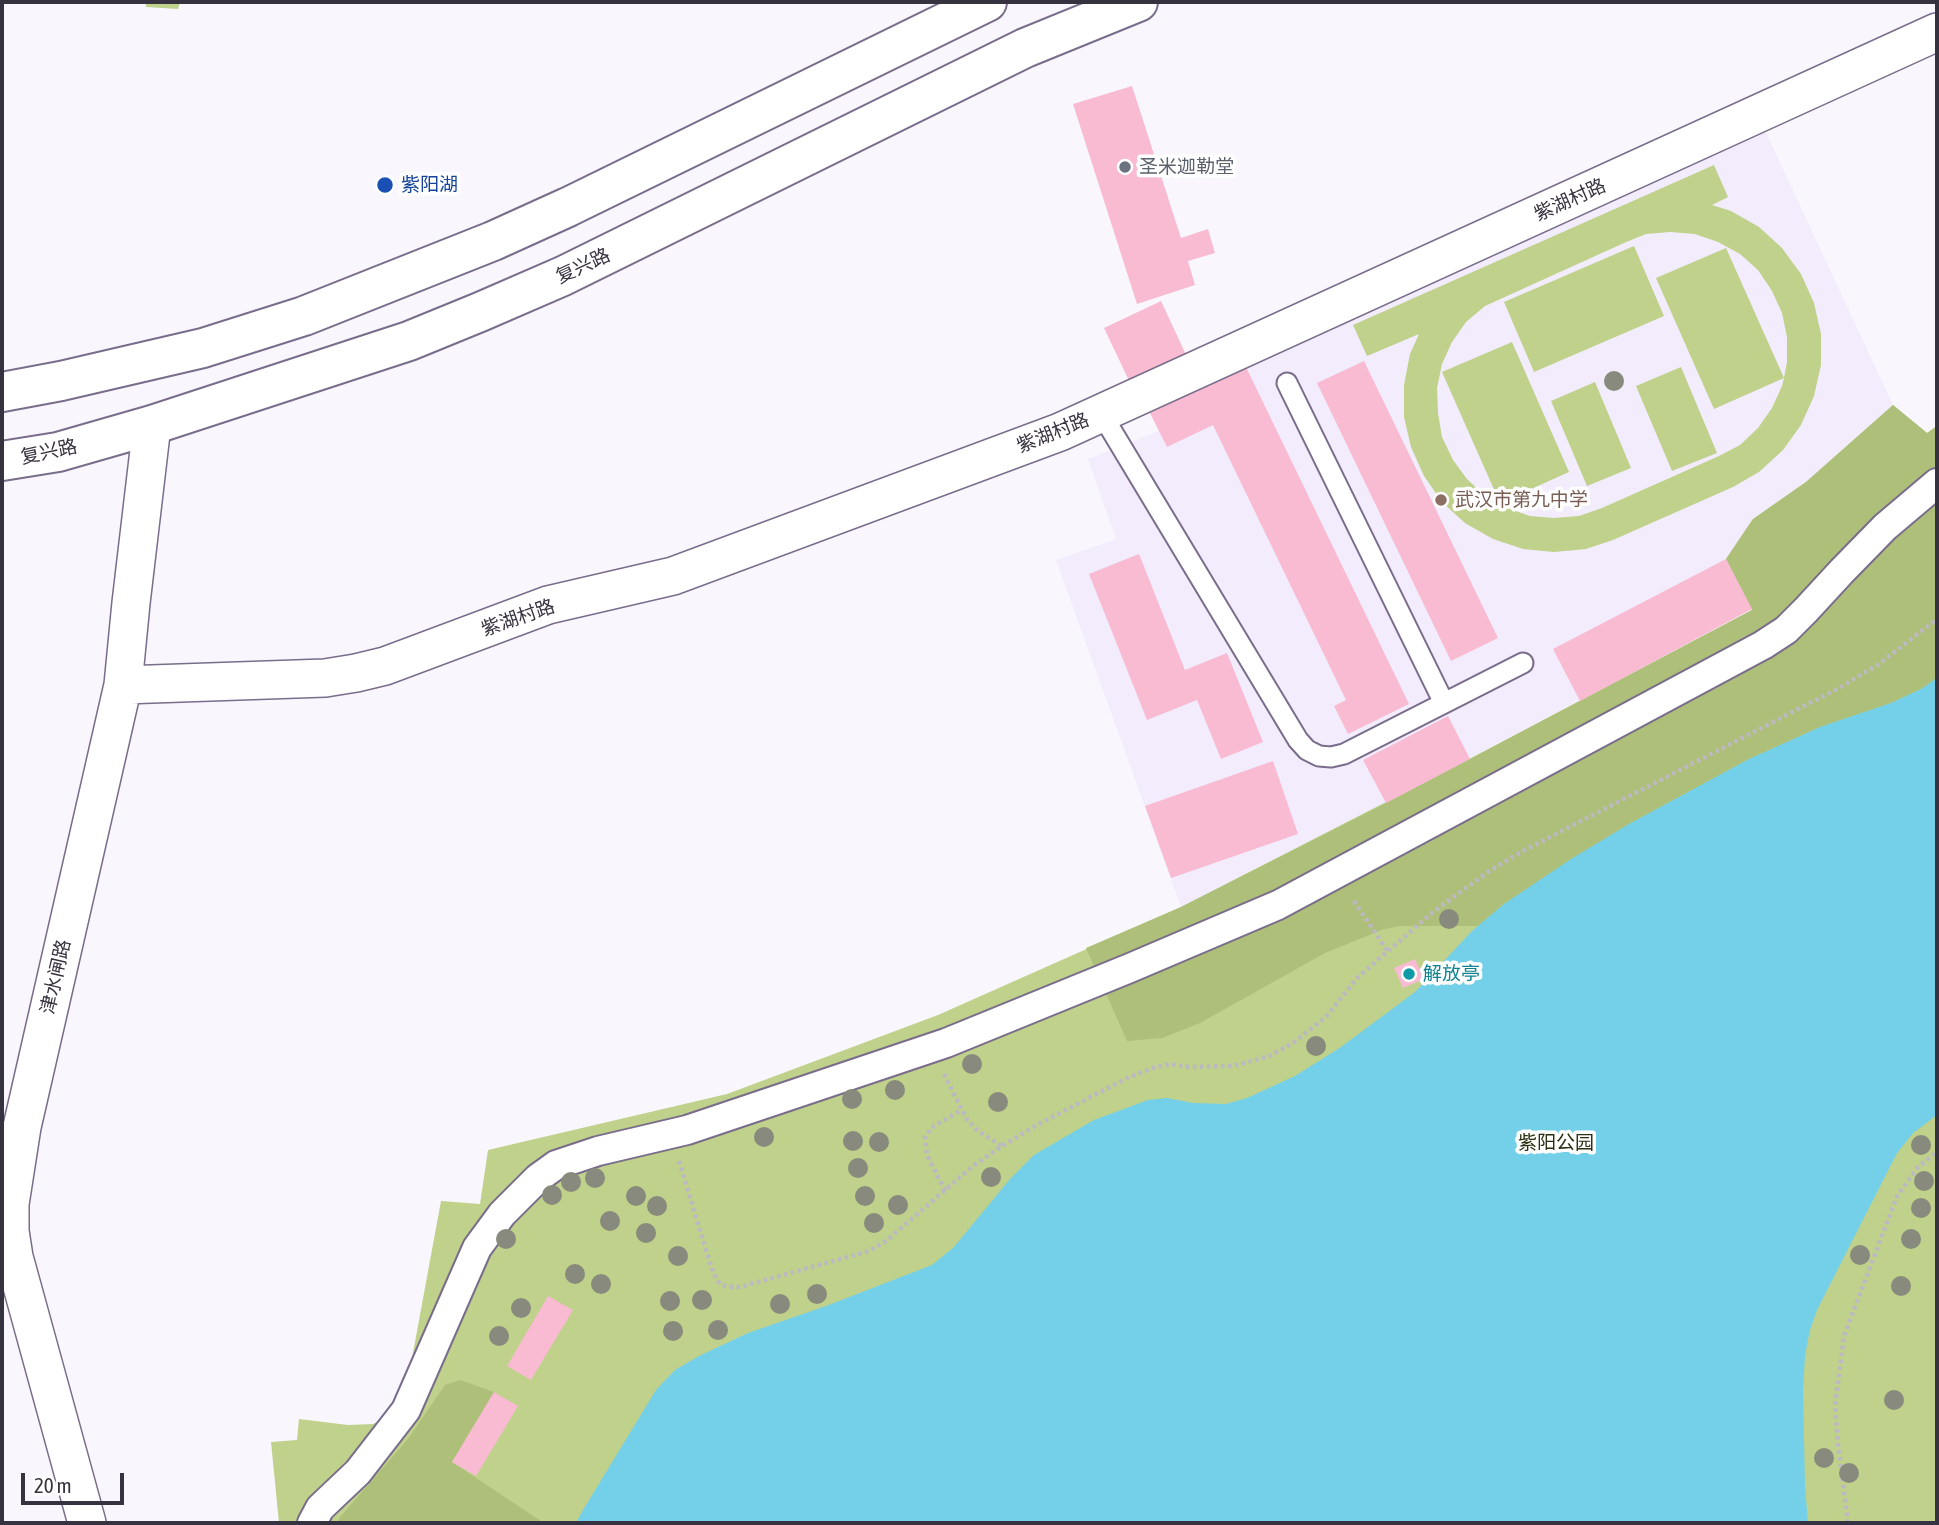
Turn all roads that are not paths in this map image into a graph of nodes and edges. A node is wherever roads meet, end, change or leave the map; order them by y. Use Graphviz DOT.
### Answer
graph roads {
  1 [pos="987,2"];
  2 [pos="1138,2"];
  3 [pos="1937,32"];
  4 [pos="1287,383"];
  5 [pos="2,392"];
  6 [pos="1101,413"];
  7 [pos="152,425"];
  8 [pos="2,461"];
  9 [pos="1937,483"];
  10 [pos="1523,663"];
  11 [pos="123,685"];
  12 [pos="1444,703"];
  13 [pos="88,1523"];
  14 [pos="312,1523"];
  1 -- 5 [label="main road"];
  2 -- 7 [label="main road, 复兴路"];
  3 -- 6 [label="street, 紫湖村路"];
  4 -- 12 [label="lane"];
  6 -- 11 [label="street, 紫湖村路"];
  6 -- 12 [label="lane"];
  7 -- 8 [label="main road, 复兴路"];
  7 -- 11 [label="street, 津水闸路"];
  9 -- 14 [label="street"];
  10 -- 12 [label="lane"];
  11 -- 13 [label="street, 津水闸路"];
}
